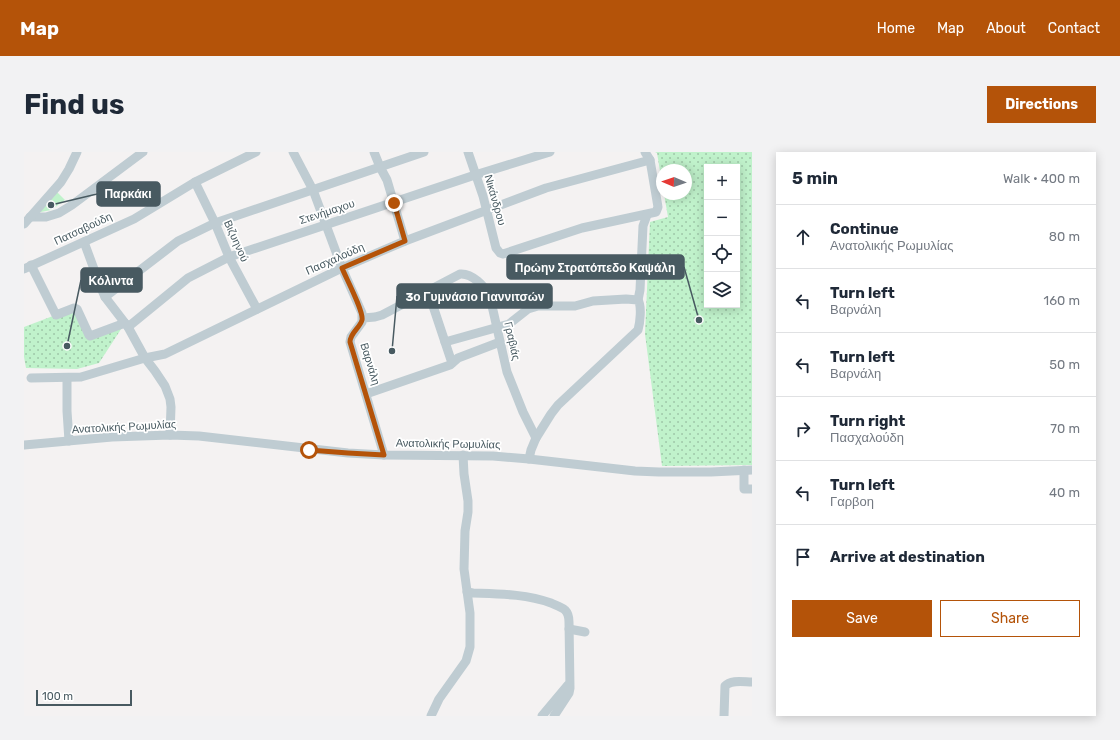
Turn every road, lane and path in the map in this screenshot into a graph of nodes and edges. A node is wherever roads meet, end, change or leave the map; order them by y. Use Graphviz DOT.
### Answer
graph roads {
  1 [pos="77,152"];
  2 [pos="144,152"];
  3 [pos="256,152"];
  4 [pos="292,152"];
  5 [pos="374,152"];
  6 [pos="424,152"];
  7 [pos="468,152"];
  8 [pos="550,152"];
  9 [pos="648,156"];
  10 [pos="380,167"];
  11 [pos="475,175"];
  12 [pos="195,182"];
  13 [pos="313,190"];
  14 [pos="394,203"];
  15 [pos="486,210"];
  16 [pos="647,214"];
  17 [pos="26,219"];
  18 [pos="215,223"];
  19 [pos="326,225"];
  20 [pos="405,241"];
  21 [pos="84,242"];
  22 [pos="229,257"];
  23 [pos="28,267"];
  24 [pos="342,268"];
  25 [pos="428,291"];
  26 [pos="105,297"];
  27 [pos="638,300"];
  28 [pos="257,309"];
  29 [pos="363,318"];
  30 [pos="126,325"];
  31 [pos="497,327"];
  32 [pos="445,342"];
  33 [pos="500,342"];
  34 [pos="145,358"];
  35 [pos="452,363"];
  36 [pos="32,378"];
  37 [pos="67,378"];
  38 [pos="366,394"];
  39 [pos="170,435"];
  40 [pos="536,438"];
  41 [pos="69,441"];
  42 [pos="24,445"];
  43 [pos="384,455"];
  44 [pos="463,455"];
  45 [pos="529,459"];
  46 [pos="748,470"];
  47 [pos="752,489"];
  48 [pos="467,592"];
  49 [pos="569,629"];
  50 [pos="585,632"];
  51 [pos="570,680"];
  52 [pos="752,682"];
  53 [pos="431,716"];
  54 [pos="542,716"];
  55 [pos="554,716"];
  56 [pos="724,716"];
  1 -- 17 [label="street"];
  2 -- 17 [label="street"];
  3 -- 12 [label="street, Πατσαβούδη"];
  4 -- 13 [label="street"];
  5 -- 10 [label="street"];
  6 -- 10 [label="street"];
  7 -- 11 [label="street, Νικάνδρου"];
  8 -- 11 [label="street, Στενήμαχου"];
  9 -- 15 [label="street, Πασχαλούδη"];
  9 -- 16 [label="street"];
  10 -- 13 [label="street"];
  10 -- 14 [label="street"];
  11 -- 14 [label="street, Στενήμαχου"];
  11 -- 15 [label="street, Νικάνδρου"];
  12 -- 18 [label="street, Βιζυηνού"];
  12 -- 21 [label="street, Πατσαβούδη"];
  13 -- 18 [label="street"];
  13 -- 19 [label="street"];
  14 -- 19 [label="street, Στενήμαχου"];
  14 -- 20 [label="street"];
  15 -- 16 [label="street, Νικάνδρου"];
  15 -- 20 [label="street, Πασχαλούδη"];
  16 -- 27 [label="street"];
  18 -- 22 [label="street, Βιζυηνού"];
  18 -- 26 [label="street"];
  19 -- 22 [label="street, Στενήμαχου"];
  19 -- 24 [label="street"];
  20 -- 24 [label="street, Πασχαλούδη"];
  21 -- 23 [label="street, Πατσαβούδη"];
  21 -- 26 [label="street"];
  22 -- 28 [label="street, Βιζυηνού"];
  22 -- 30 [label="street, Στενήμαχου"];
  23 -- 30 [label="street, Στενήμαχου"];
  24 -- 28 [label="street, Πασχαλούδη"];
  24 -- 29 [label="street"];
  25 -- 29 [label="street, Γραβιάς"];
  25 -- 31 [label="street, Γραβιάς"];
  25 -- 32 [label="street"];
  26 -- 30 [label="street"];
  27 -- 31 [label="street"];
  27 -- 40 [label="street"];
  28 -- 34 [label="street, Πασχαλούδη"];
  29 -- 38 [label="street, Βαρνάλη"];
  30 -- 34 [label="street"];
  31 -- 32 [label="street"];
  31 -- 33 [label="street, Γραβιάς"];
  32 -- 35 [label="street"];
  33 -- 35 [label="street"];
  33 -- 40 [label="street, Γραβιάς"];
  34 -- 37 [label="street, Πασχαλούδη"];
  34 -- 39 [label="street"];
  35 -- 38 [label="street"];
  36 -- 37 [label="street, Πασχαλούδη"];
  37 -- 41 [label="street"];
  38 -- 43 [label="street, Βαρνάλη"];
  39 -- 41 [label="street, Ανατολικής Ρωμυλίας"];
  39 -- 43 [label="street, Ανατολικής Ρωμυλίας"];
  40 -- 45 [label="street"];
  41 -- 42 [label="street, Ανατολικής Ρωμυλίας"];
  43 -- 44 [label="street, Ανατολικής Ρωμυλίας"];
  44 -- 45 [label="street, Ανατολικής Ρωμυλίας"];
  44 -- 48 [label="street"];
  45 -- 46 [label="street, Ανατολικής Ρωμυλίας"];
  46 -- 47 [label="street"];
  48 -- 49 [label="street"];
  48 -- 53 [label="street"];
  49 -- 50 [label="street"];
  49 -- 51 [label="street"];
  51 -- 54 [label="street"];
  51 -- 55 [label="street"];
  52 -- 56 [label="street"];
}
